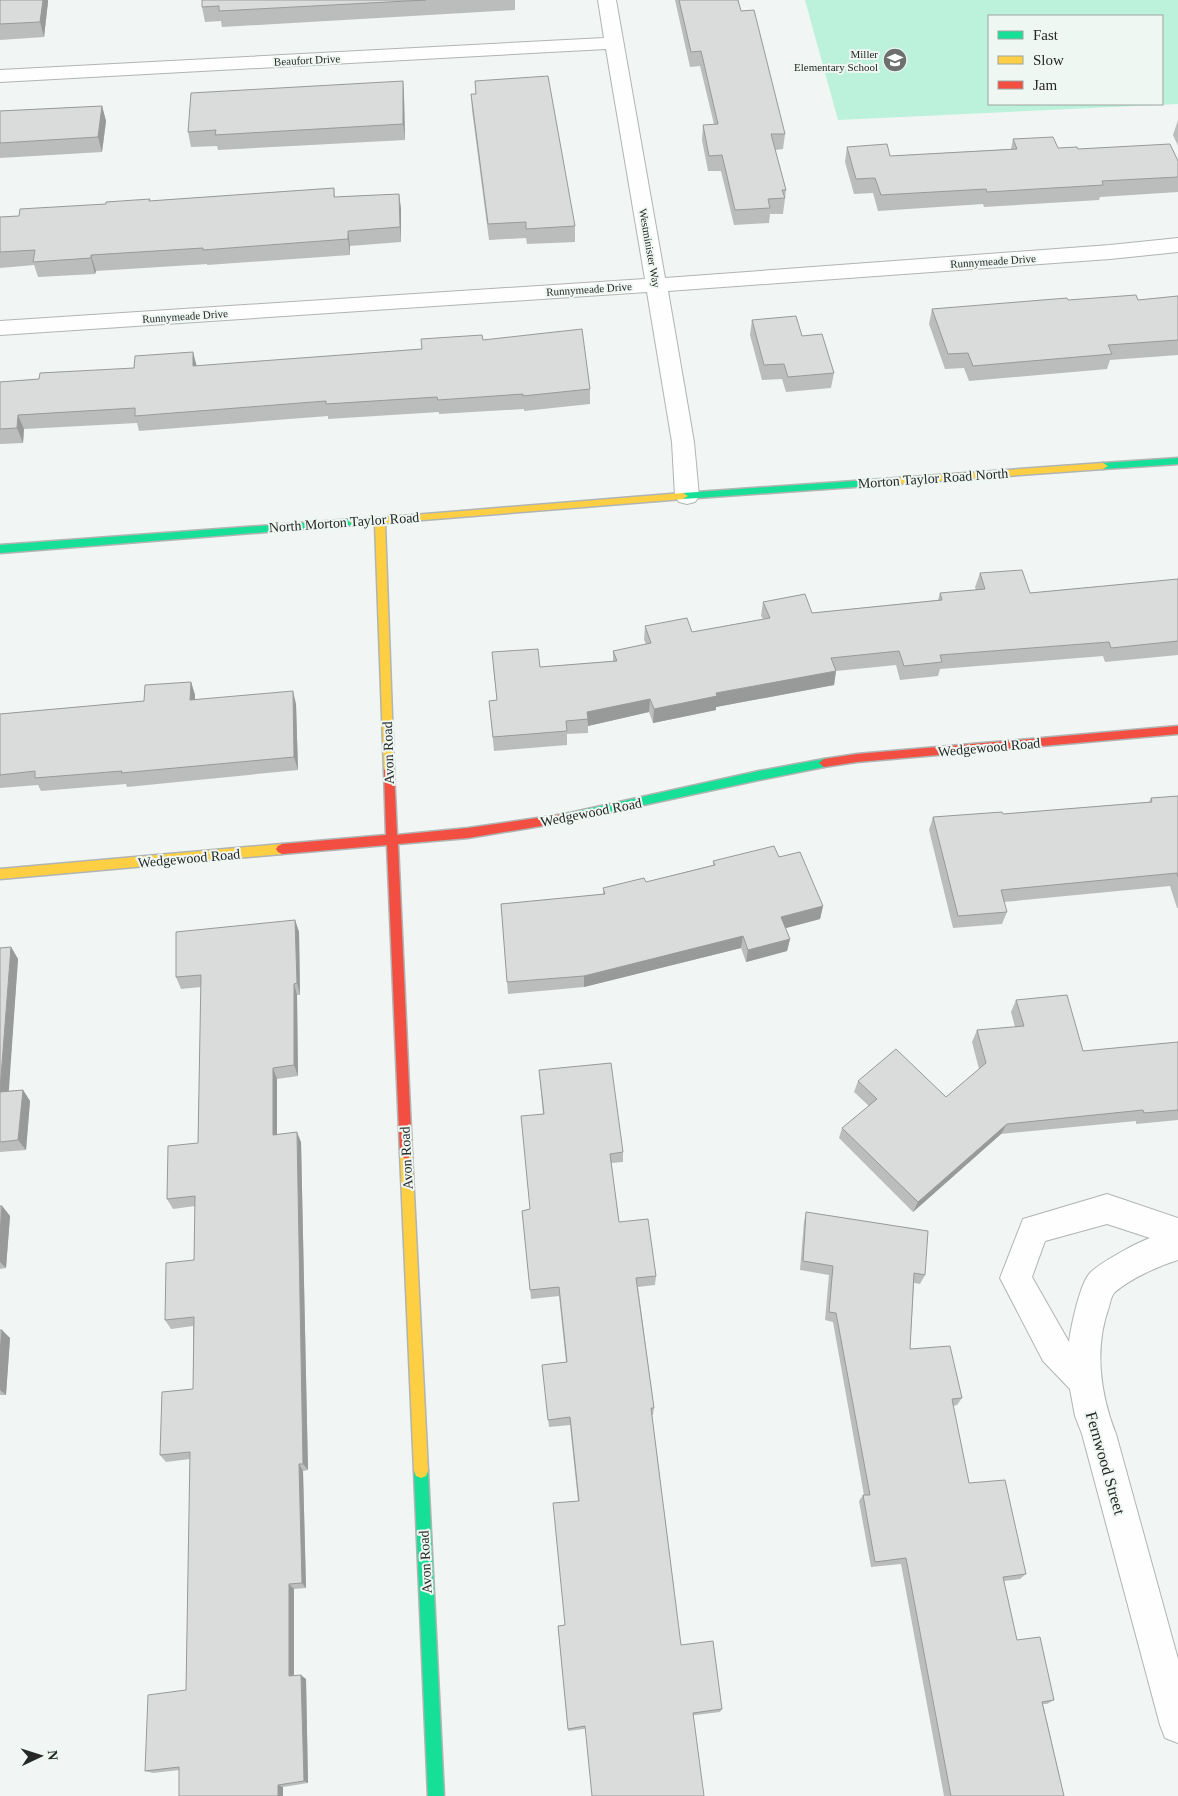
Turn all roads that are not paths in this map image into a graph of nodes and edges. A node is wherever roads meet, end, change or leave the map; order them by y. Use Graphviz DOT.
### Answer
graph roads {
  1 [pos="607,0"];
  2 [pos="614,43"];
  3 [pos="0,76"];
  4 [pos="1178,245"];
  5 [pos="656,285"];
  6 [pos="0,328"];
  7 [pos="1178,461"];
  8 [pos="688,496"];
  9 [pos="380,520"];
  10 [pos="0,549"];
  11 [pos="1178,730"];
  12 [pos="392,841"];
  13 [pos="0,874"];
  14 [pos="1178,1233"];
  15 [pos="1178,1245"];
  16 [pos="1084,1381"];
  17 [pos="1178,1724"];
  18 [pos="436,1796"];
  1 -- 2 [label="street, Westminister Way"];
  2 -- 3 [label="street, Beaufort Drive"];
  2 -- 5 [label="street, Westminister Way"];
  4 -- 5 [label="street, Runnymeade Drive"];
  5 -- 6 [label="street, Runnymeade Drive"];
  5 -- 8 [label="street, Westminister Way"];
  7 -- 8 [label="street, Morton Taylor Road North"];
  8 -- 9 [label="street, North Morton Taylor Road"];
  9 -- 10 [label="street, North Morton Taylor Road"];
  9 -- 12 [label="street, Avon Road"];
  11 -- 12 [label="street, Wedgewood Road"];
  12 -- 13 [label="street, Wedgewood Road"];
  12 -- 18 [label="street, Avon Road"];
  14 -- 16 [label="street"];
  15 -- 16 [label="street, Fernwood Street"];
  16 -- 17 [label="street, Fernwood Street"];
}
